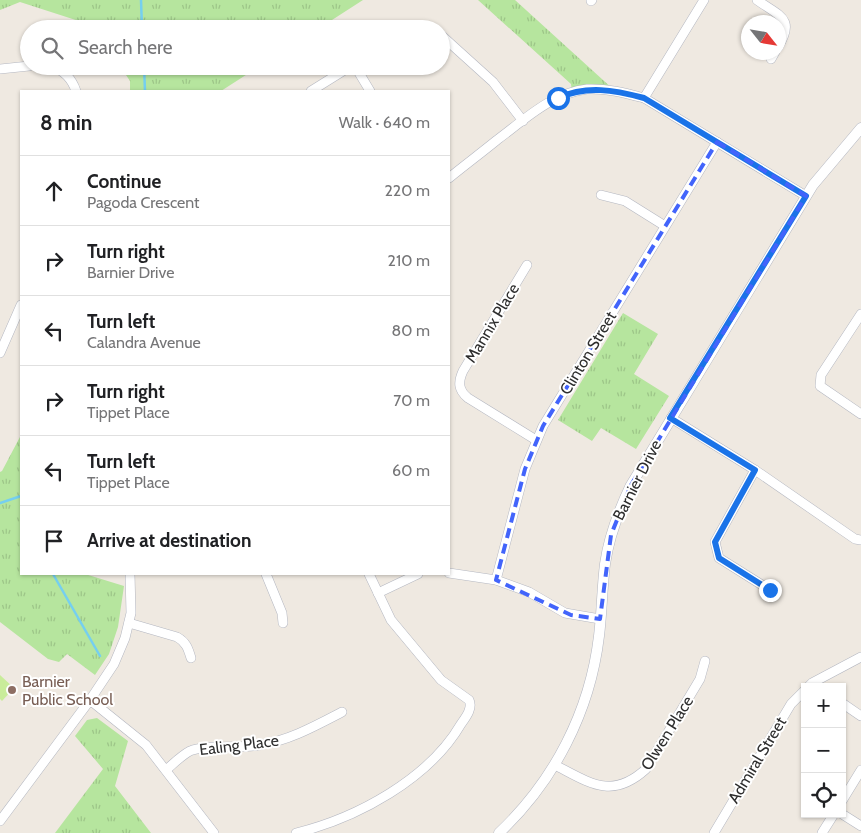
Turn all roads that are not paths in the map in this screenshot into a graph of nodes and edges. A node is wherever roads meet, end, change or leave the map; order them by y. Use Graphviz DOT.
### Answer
graph roads {
  1 [pos="704,0"];
  2 [pos="757,0"];
  3 [pos="778,15"];
  4 [pos="450,42"];
  5 [pos="20,67"];
  6 [pos="0,69"];
  7 [pos="67,75"];
  8 [pos="337,75"];
  9 [pos="360,75"];
  10 [pos="75,90"];
  11 [pos="314,90"];
  12 [pos="369,90"];
  13 [pos="644,98"];
  14 [pos="523,120"];
  15 [pos="861,128"];
  16 [pos="717,142"];
  17 [pos="450,177"];
  18 [pos="601,195"];
  19 [pos="806,196"];
  20 [pos="665,226"];
  21 [pos="527,265"];
  22 [pos="20,307"];
  23 [pos="861,314"];
  24 [pos="0,353"];
  25 [pos="450,382"];
  26 [pos="459,383"];
  27 [pos="861,414"];
  28 [pos="670,418"];
  29 [pos="536,440"];
  30 [pos="755,470"];
  31 [pos="861,540"];
  32 [pos="450,573"];
  33 [pos="130,575"];
  34 [pos="266,575"];
  35 [pos="369,575"];
  36 [pos="416,575"];
  37 [pos="496,580"];
  38 [pos="770,590"];
  39 [pos="378,593"];
  40 [pos="600,619"];
  41 [pos="129,623"];
  42 [pos="283,623"];
  43 [pos="861,657"];
  44 [pos="191,658"];
  45 [pos="705,661"];
  46 [pos="818,683"];
  47 [pos="801,694"];
  48 [pos="90,700"];
  49 [pos="846,706"];
  50 [pos="342,712"];
  51 [pos="861,716"];
  52 [pos="555,765"];
  53 [pos="166,770"];
  54 [pos="861,770"];
  55 [pos="846,794"];
  56 [pos="846,817"];
  57 [pos="831,818"];
  58 [pos="0,821"];
  59 [pos="861,826"];
  60 [pos="214,833"];
  61 [pos="296,833"];
  62 [pos="499,833"];
  63 [pos="714,833"];
  64 [pos="822,833"];
  1 -- 13 [label="street"];
  2 -- 3 [label="street"];
  4 -- 14 [label="street"];
  5 -- 6 [label="street"];
  7 -- 10 [label="street"];
  8 -- 11 [label="street"];
  9 -- 12 [label="street"];
  13 -- 14 [label="street"];
  13 -- 16 [label="street"];
  14 -- 17 [label="street"];
  15 -- 19 [label="street, Barnier Drive"];
  16 -- 19 [label="street"];
  16 -- 20 [label="street, Clinton Street"];
  18 -- 20 [label="street"];
  19 -- 28 [label="street, Barnier Drive"];
  20 -- 29 [label="street, Clinton Street"];
  21 -- 26 [label="street, Mannix Place"];
  22 -- 24 [label="street"];
  23 -- 27 [label="street"];
  25 -- 26 [label="street, Mannix Place"];
  26 -- 29 [label="street, Mannix Place"];
  28 -- 30 [label="street"];
  28 -- 40 [label="street, Barnier Drive"];
  29 -- 37 [label="street, Clinton Street"];
  30 -- 31 [label="street"];
  30 -- 38 [label="street"];
  32 -- 37 [label="street"];
  33 -- 41 [label="street"];
  34 -- 42 [label="street"];
  35 -- 39 [label="street"];
  36 -- 39 [label="street"];
  37 -- 40 [label="street"];
  39 -- 61 [label="street"];
  40 -- 52 [label="street, Barnier Drive"];
  41 -- 44 [label="street"];
  41 -- 48 [label="street"];
  43 -- 46 [label="street"];
  45 -- 52 [label="street, Olwen Place"];
  47 -- 63 [label="street, Admiral Street"];
  48 -- 53 [label="street"];
  48 -- 58 [label="street"];
  49 -- 51 [label="street"];
  50 -- 53 [label="street, Ealing Place"];
  52 -- 62 [label="street, Barnier Drive"];
  53 -- 60 [label="street"];
  54 -- 55 [label="street"];
  56 -- 59 [label="street"];
  57 -- 64 [label="street"];
}
